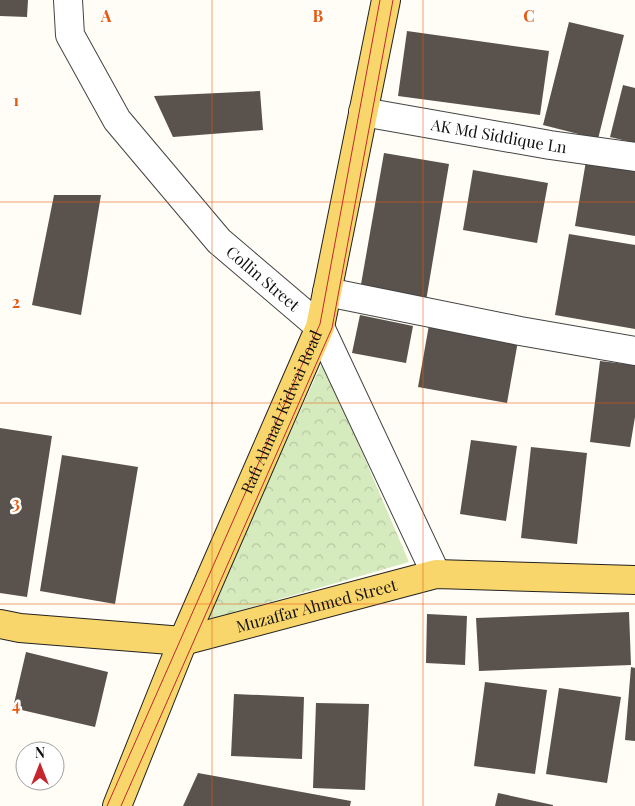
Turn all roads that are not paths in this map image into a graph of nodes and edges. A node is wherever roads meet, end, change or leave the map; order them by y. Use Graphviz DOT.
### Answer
graph roads {
  1 [pos="68,0"];
  2 [pos="386,0"];
  3 [pos="363,112"];
  4 [pos="635,156"];
  5 [pos="327,292"];
  6 [pos="320,327"];
  7 [pos="635,351"];
  8 [pos="436,574"];
  9 [pos="635,580"];
  10 [pos="0,624"];
  11 [pos="183,641"];
  12 [pos="117,806"];
  1 -- 6 [label="street, Collin Street"];
  2 -- 3 [label="main road, Rafi Ahmad Kidwai Road"];
  3 -- 4 [label="street, AK Md Siddique Ln"];
  3 -- 5 [label="main road, Rafi Ahmad Kidwai Road"];
  5 -- 6 [label="main road, Rafi Ahmad Kidwai Road"];
  5 -- 7 [label="street"];
  6 -- 8 [label="street, Collin Street"];
  6 -- 11 [label="main road, Rafi Ahmad Kidwai Road"];
  8 -- 9 [label="main road, Muzaffar Ahmed Street"];
  8 -- 11 [label="main road, Muzaffar Ahmed Street"];
  10 -- 11 [label="main road, Muzaffar Ahmed Street"];
  11 -- 12 [label="main road, Rafi Ahmad Kidwai Road"];
}
